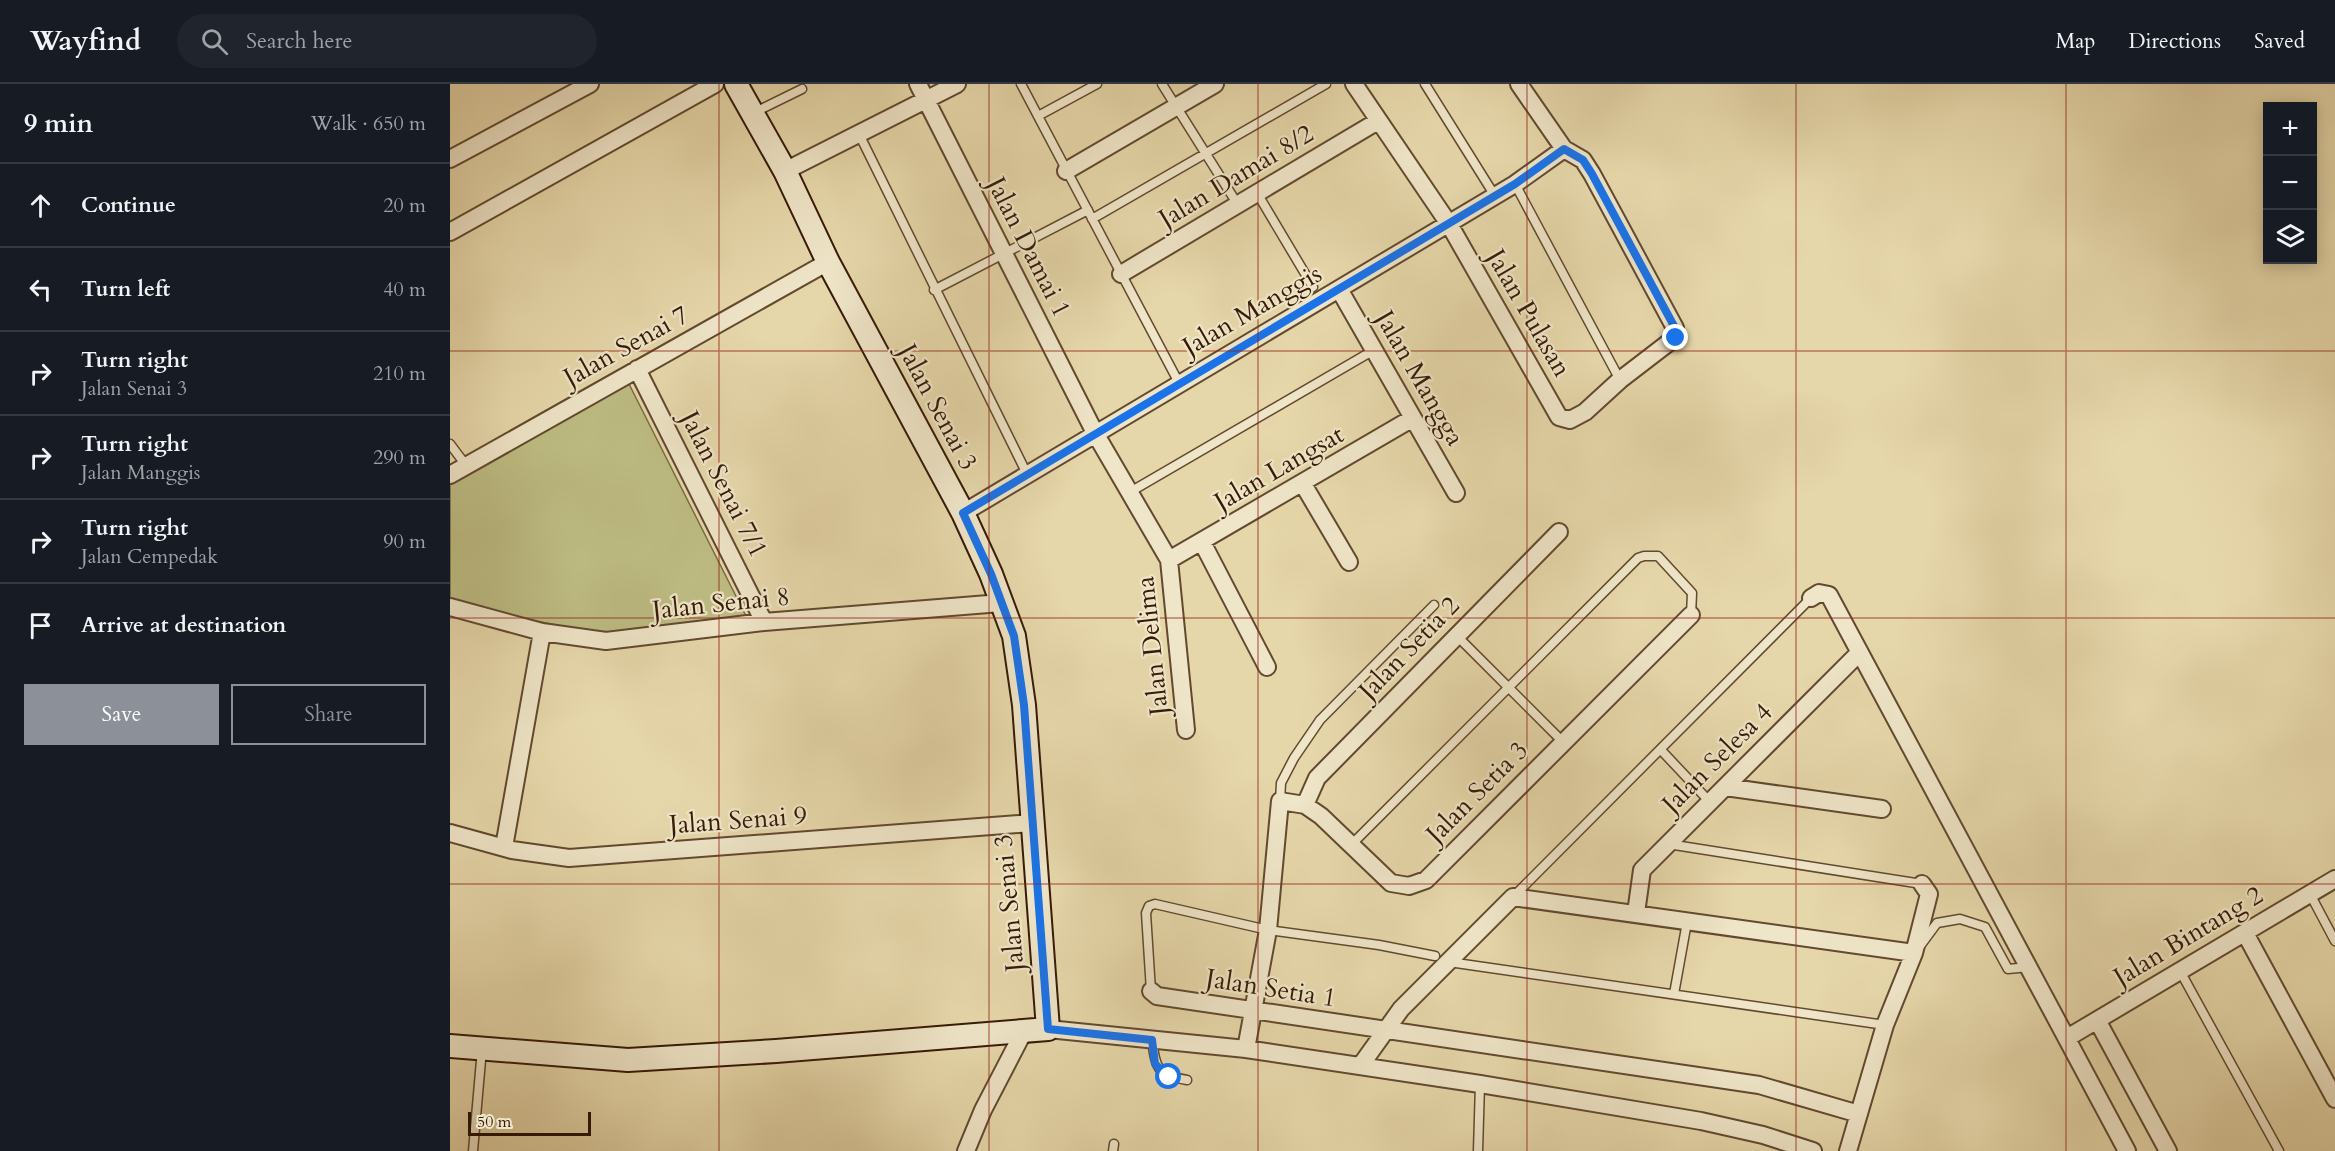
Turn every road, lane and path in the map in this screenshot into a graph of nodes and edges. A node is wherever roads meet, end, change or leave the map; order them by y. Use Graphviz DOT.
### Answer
graph roads {
  1 [pos="590,84"];
  2 [pos="715,84"];
  3 [pos="918,84"];
  4 [pos="957,84"];
  5 [pos="1021,84"];
  6 [pos="1096,84"];
  7 [pos="1162,84"];
  8 [pos="1215,84"];
  9 [pos="1326,84"];
  10 [pos="1354,84"];
  11 [pos="1425,84"];
  12 [pos="1519,84"];
  13 [pos="802,89"];
  14 [pos="745,96"];
  15 [pos="926,101"];
  16 [pos="1176,107"];
  17 [pos="1038,116"];
  18 [pos="1378,122"];
  19 [pos="860,134"];
  20 [pos="1564,149"];
  21 [pos="1205,154"];
  22 [pos="450,159"];
  23 [pos="785,171"];
  24 [pos="1066,171"];
  25 [pos="1515,184"];
  26 [pos="1257,193"];
  27 [pos="1495,196"];
  28 [pos="1238,205"];
  29 [pos="1088,210"];
  30 [pos="1092,219"];
  31 [pos="1449,224"];
  32 [pos="450,232"];
  33 [pos="1004,255"];
  34 [pos="828,262"];
  35 [pos="1121,274"];
  36 [pos="1313,288"];
  37 [pos="1339,289"];
  38 [pos="934,290"];
  39 [pos="1374,350"];
  40 [pos="637,369"];
  41 [pos="1620,380"];
  42 [pos="1179,383"];
  43 [pos="1413,418"];
  44 [pos="1095,433"];
  45 [pos="450,444"];
  46 [pos="465,464"];
  47 [pos="1027,474"];
  48 [pos="450,475"];
  49 [pos="1304,484"];
  50 [pos="1130,492"];
  51 [pos="1456,493"];
  52 [pos="963,513"];
  53 [pos="1559,532"];
  54 [pos="1202,542"];
  55 [pos="1169,560"];
  56 [pos="1349,562"];
  57 [pos="1811,598"];
  58 [pos="1001,603"];
  59 [pos="1434,605"];
  60 [pos="450,607"];
  61 [pos="1691,615"];
  62 [pos="764,622"];
  63 [pos="542,632"];
  64 [pos="1457,636"];
  65 [pos="1859,653"];
  66 [pos="1267,667"];
  67 [pos="1509,687"];
  68 [pos="1186,730"];
  69 [pos="1563,742"];
  70 [pos="1661,750"];
  71 [pos="1725,787"];
  72 [pos="1280,801"];
  73 [pos="1709,801"];
  74 [pos="1305,806"];
  75 [pos="1882,809"];
  76 [pos="1032,823"];
  77 [pos="450,833"];
  78 [pos="1667,844"];
  79 [pos="1351,845"];
  80 [pos="504,847"];
  81 [pos="2335,879"];
  82 [pos="1922,884"];
  83 [pos="2310,894"];
  84 [pos="1513,897"];
  85 [pos="1636,913"];
  86 [pos="1687,922"];
  87 [pos="1268,930"];
  88 [pos="2245,933"];
  89 [pos="2335,941"];
  90 [pos="1914,953"];
  91 [pos="1441,959"];
  92 [pos="2029,967"];
  93 [pos="2180,971"];
  94 [pos="1151,991"];
  95 [pos="1674,994"];
  96 [pos="1251,1010"];
  97 [pos="2097,1020"];
  98 [pos="1885,1024"];
  99 [pos="1025,1029"];
  100 [pos="1048,1029"];
  101 [pos="1384,1031"];
  102 [pos="2067,1038"];
  103 [pos="1152,1040"];
  104 [pos="450,1046"];
  105 [pos="482,1048"];
  106 [pos="1246,1049"];
  107 [pos="1361,1065"];
  108 [pos="1187,1080"];
  109 [pos="1480,1084"];
  110 [pos="2335,1099"];
  111 [pos="1859,1114"];
  112 [pos="473,1151"];
  113 [pos="966,1151"];
  114 [pos="1478,1151"];
  115 [pos="1813,1151"];
  116 [pos="1848,1151"];
  117 [pos="2127,1151"];
  118 [pos="2168,1151"];
  119 [pos="2279,1151"];
  1 -- 22 [label="street"];
  2 -- 32 [label="street"];
  3 -- 15 [label="street, Jalan Damai 1"];
  4 -- 15 [label="street"];
  5 -- 17 [label="lane"];
  6 -- 17 [label="lane"];
  7 -- 16 [label="lane"];
  8 -- 16 [label="street"];
  9 -- 21 [label="lane"];
  10 -- 18 [label="street, Jalan Pulasan"];
  11 -- 27 [label="lane"];
  12 -- 20 [label="street"];
  13 -- 14 [label="lane"];
  14 -- 23 [label="street, Jalan Senai 3"];
  15 -- 19 [label="street"];
  15 -- 33 [label="street, Jalan Damai 1"];
  16 -- 21 [label="lane"];
  16 -- 24 [label="street"];
  17 -- 24 [label="lane"];
  18 -- 26 [label="street, Jalan Damai 8/2"];
  18 -- 31 [label="street, Jalan Pulasan"];
  19 -- 23 [label="street"];
  19 -- 38 [label="lane"];
  20 -- 25 [label="street, Jalan Manggis"];
  20 -- 41 [label="street"];
  21 -- 28 [label="lane"];
  21 -- 30 [label="lane"];
  23 -- 34 [label="street, Jalan Senai 3"];
  24 -- 29 [label="lane"];
  25 -- 27 [label="street, Jalan Manggis"];
  25 -- 41 [label="lane"];
  26 -- 28 [label="street, Jalan Damai 8/2"];
  26 -- 36 [label="lane"];
  27 -- 31 [label="street, Jalan Manggis"];
  28 -- 35 [label="street, Jalan Damai 8/2"];
  29 -- 30 [label="lane"];
  29 -- 33 [label="lane"];
  30 -- 35 [label="lane"];
  31 -- 37 [label="street, Jalan Manggis"];
  31 -- 41 [label="street, Jalan Pulasan"];
  33 -- 38 [label="lane"];
  33 -- 44 [label="street, Jalan Damai 1"];
  34 -- 40 [label="street, Jalan Senai 7"];
  34 -- 52 [label="street, Jalan Senai 3"];
  35 -- 42 [label="lane"];
  37 -- 39 [label="street, Jalan Mangga"];
  37 -- 42 [label="street, Jalan Manggis"];
  38 -- 47 [label="lane"];
  39 -- 43 [label="street, Jalan Mangga"];
  39 -- 50 [label="lane"];
  40 -- 46 [label="street, Jalan Senai 7"];
  40 -- 62 [label="street, Jalan Senai 7/1"];
  42 -- 44 [label="street, Jalan Manggis"];
  43 -- 49 [label="street, Jalan Langsat"];
  43 -- 51 [label="street, Jalan Mangga"];
  44 -- 47 [label="street, Jalan Manggis"];
  44 -- 50 [label="street, Jalan Delima"];
  45 -- 46 [label="lane"];
  46 -- 48 [label="street, Jalan Senai 7"];
  47 -- 52 [label="street, Jalan Manggis"];
  49 -- 54 [label="street, Jalan Langsat"];
  49 -- 56 [label="street"];
  50 -- 55 [label="street, Jalan Delima"];
  52 -- 58 [label="street, Jalan Senai 3"];
  53 -- 64 [label="street, Jalan Setia 2"];
  54 -- 55 [label="street, Jalan Langsat"];
  54 -- 66 [label="street"];
  55 -- 68 [label="street, Jalan Delima"];
  57 -- 65 [label="street"];
  57 -- 70 [label="lane"];
  58 -- 62 [label="street, Jalan Senai 8"];
  58 -- 76 [label="street, Jalan Senai 3"];
  59 -- 72 [label="lane"];
  60 -- 63 [label="street, Jalan Senai 8"];
  61 -- 67 [label="lane"];
  61 -- 69 [label="street, Jalan Setia 3"];
  62 -- 63 [label="street, Jalan Senai 8"];
  63 -- 80 [label="street"];
  64 -- 67 [label="lane"];
  64 -- 74 [label="street, Jalan Setia 2"];
  65 -- 71 [label="street, Jalan Selesa 4"];
  65 -- 92 [label="street"];
  67 -- 69 [label="lane"];
  67 -- 79 [label="lane"];
  69 -- 79 [label="street, Jalan Setia 3"];
  70 -- 73 [label="lane"];
  70 -- 84 [label="lane"];
  71 -- 73 [label="street, Jalan Selesa 4"];
  71 -- 75 [label="street"];
  72 -- 74 [label="street, Jalan Setia 3"];
  72 -- 87 [label="street"];
  73 -- 78 [label="street, Jalan Selesa 4"];
  74 -- 79 [label="street, Jalan Setia 3"];
  76 -- 80 [label="street, Jalan Senai 9"];
  76 -- 100 [label="street, Jalan Senai 3"];
  77 -- 80 [label="street, Jalan Senai 9"];
  78 -- 82 [label="lane"];
  78 -- 85 [label="street, Jalan Selesa 4"];
  81 -- 83 [label="street, Jalan Bintang 2"];
  82 -- 90 [label="street"];
  83 -- 88 [label="street, Jalan Bintang 2"];
  83 -- 89 [label="lane"];
  84 -- 85 [label="street"];
  84 -- 91 [label="street"];
  85 -- 86 [label="street"];
  86 -- 90 [label="street"];
  86 -- 95 [label="lane"];
  87 -- 91 [label="lane"];
  87 -- 94 [label="lane"];
  87 -- 96 [label="street"];
  88 -- 93 [label="street, Jalan Bintang 2"];
  88 -- 110 [label="street"];
  90 -- 92 [label="lane"];
  90 -- 98 [label="street"];
  91 -- 95 [label="lane"];
  91 -- 101 [label="street"];
  92 -- 102 [label="street"];
  93 -- 97 [label="street, Jalan Bintang 2"];
  93 -- 119 [label="lane"];
  94 -- 96 [label="street, Jalan Setia 1"];
  95 -- 98 [label="lane"];
  96 -- 101 [label="street, Jalan Setia 1"];
  96 -- 106 [label="street"];
  97 -- 102 [label="street, Jalan Bintang 2"];
  97 -- 118 [label="street"];
  98 -- 111 [label="street"];
  99 -- 100 [label="street"];
  99 -- 105 [label="street"];
  99 -- 113 [label="street"];
  100 -- 103 [label="street"];
  101 -- 107 [label="street"];
  101 -- 111 [label="street, Jalan Setia 1"];
  102 -- 117 [label="street"];
  103 -- 106 [label="street"];
  103 -- 108 [label="lane"];
  104 -- 105 [label="street"];
  105 -- 112 [label="lane"];
  106 -- 107 [label="street"];
  107 -- 109 [label="street"];
  109 -- 114 [label="lane"];
  109 -- 115 [label="street"];
  111 -- 116 [label="street"];
}
